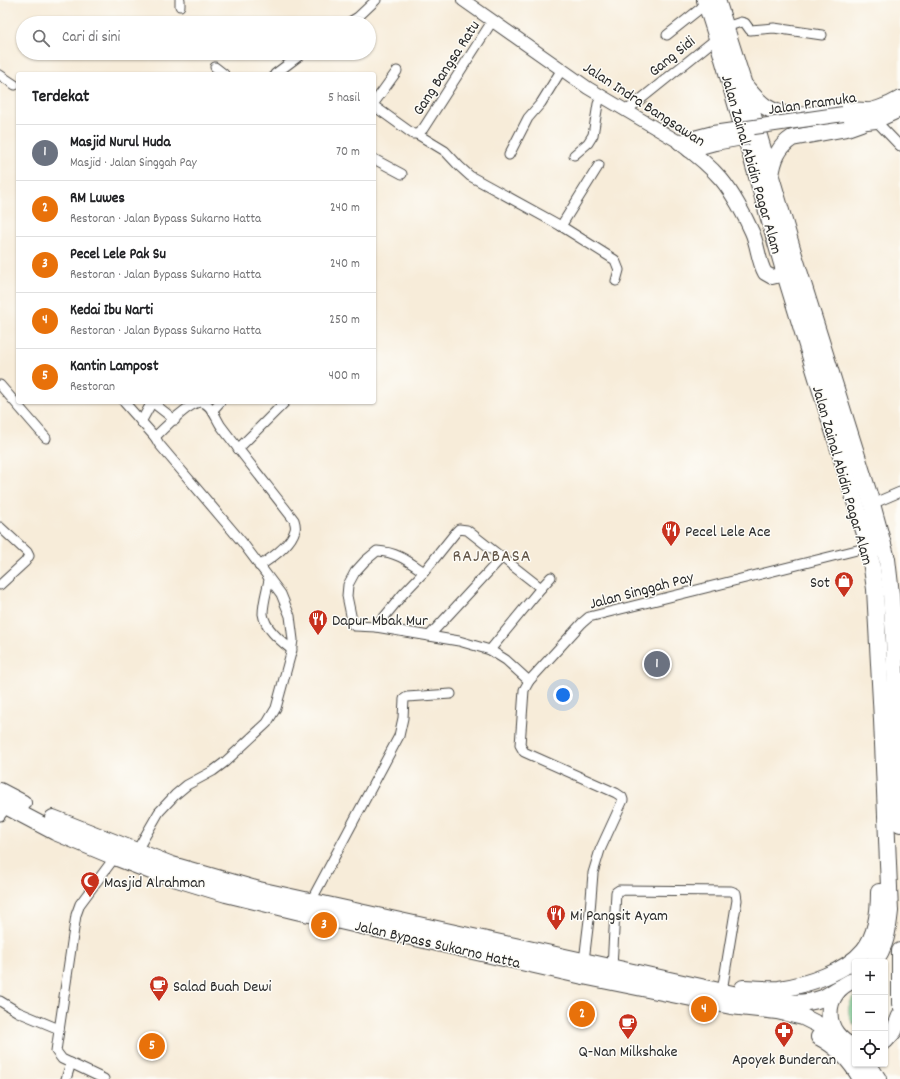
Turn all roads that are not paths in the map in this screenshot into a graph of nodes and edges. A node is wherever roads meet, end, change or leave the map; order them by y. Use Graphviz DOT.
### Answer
graph roads {
  1 [pos="376,0"];
  2 [pos="463,0"];
  3 [pos="709,1"];
  4 [pos="359,16"];
  5 [pos="493,20"];
  6 [pos="721,32"];
  7 [pos="667,35"];
  8 [pos="822,35"];
  9 [pos="293,60"];
  10 [pos="215,67"];
  11 [pos="562,69"];
  12 [pos="397,71"];
  13 [pos="221,72"];
  14 [pos="278,72"];
  15 [pos="0,75"];
  16 [pos="15,84"];
  17 [pos="744,85"];
  18 [pos="602,95"];
  19 [pos="900,98"];
  20 [pos="376,100"];
  21 [pos="376,107"];
  22 [pos="900,110"];
  23 [pos="626,111"];
  24 [pos="786,115"];
  25 [pos="868,118"];
  26 [pos="420,132"];
  27 [pos="792,138"];
  28 [pos="684,146"];
  29 [pos="900,146"];
  30 [pos="510,155"];
  31 [pos="574,155"];
  32 [pos="376,160"];
  33 [pos="599,165"];
  34 [pos="402,174"];
  35 [pos="771,178"];
  36 [pos="561,226"];
  37 [pos="785,274"];
  38 [pos="616,280"];
  39 [pos="0,385"];
  40 [pos="16,403"];
  41 [pos="16,404"];
  42 [pos="126,404"];
  43 [pos="151,404"];
  44 [pos="155,404"];
  45 [pos="193,404"];
  46 [pos="206,404"];
  47 [pos="218,404"];
  48 [pos="283,404"];
  49 [pos="212,411"];
  50 [pos="175,420"];
  51 [pos="141,422"];
  52 [pos="155,437"];
  53 [pos="46,438"];
  54 [pos="238,449"];
  55 [pos="900,492"];
  56 [pos="872,504"];
  57 [pos="0,527"];
  58 [pos="869,547"];
  59 [pos="503,556"];
  60 [pos="260,566"];
  61 [pos="424,572"];
  62 [pos="551,577"];
  63 [pos="269,580"];
  64 [pos="0,585"];
  65 [pos="541,588"];
  66 [pos="376,627"];
  67 [pos="429,636"];
  68 [pos="292,650"];
  69 [pos="490,650"];
  70 [pos="529,681"];
  71 [pos="451,694"];
  72 [pos="0,791"];
  73 [pos="885,803"];
  74 [pos="2,809"];
  75 [pos="900,824"];
  76 [pos="893,838"];
  77 [pos="136,852"];
  78 [pos="115,857"];
  79 [pos="311,902"];
  80 [pos="386,924"];
  81 [pos="410,930"];
  82 [pos="900,951"];
  83 [pos="876,959"];
  84 [pos="584,961"];
  85 [pos="612,968"];
  86 [pos="850,982"];
  87 [pos="895,986"];
  88 [pos="727,996"];
  89 [pos="0,1001"];
  90 [pos="900,1004"];
  91 [pos="900,1011"];
  92 [pos="900,1016"];
  93 [pos="59,1029"];
  94 [pos="888,1038"];
  95 [pos="849,1045"];
  96 [pos="71,1063"];
  97 [pos="870,1067"];
  98 [pos="66,1079"];
  99 [pos="104,1079"];
  100 [pos="861,1079"];
  101 [pos="878,1079"];
  1 -- 4 [label="street"];
  2 -- 5 [label="street, Jalan Indra Bangsawan"];
  3 -- 6 [label="highway, Jalan Zainal Abidin Pagar Alam"];
  3 -- 7 [label="street"];
  5 -- 11 [label="street, Jalan Indra Bangsawan"];
  5 -- 26 [label="street, Gang Bangsa Ratu"];
  6 -- 8 [label="street"];
  6 -- 17 [label="highway, Jalan Zainal Abidin Pagar Alam"];
  6 -- 23 [label="street, Gang Sidi"];
  6 -- 37 [label="highway, Jalan Zainal Abidin Pagar Alam"];
  9 -- 14 [label="street"];
  10 -- 13 [label="street"];
  11 -- 18 [label="street, Jalan Indra Bangsawan"];
  11 -- 30 [label="street"];
  12 -- 20 [label="street"];
  15 -- 16 [label="street"];
  17 -- 24 [label="highway"];
  17 -- 35 [label="highway, Jalan Zainal Abidin Pagar Alam"];
  18 -- 23 [label="street, Jalan Indra Bangsawan"];
  18 -- 31 [label="street"];
  19 -- 25 [label="main road, Jalan Pramuka"];
  21 -- 26 [label="street"];
  22 -- 25 [label="main road, Jalan Pramuka"];
  23 -- 28 [label="street, Jalan Indra Bangsawan"];
  24 -- 25 [label="highway"];
  24 -- 27 [label="highway"];
  25 -- 27 [label="highway"];
  25 -- 28 [label="main road, Jalan Pramuka, bridge"];
  25 -- 29 [label="street"];
  26 -- 36 [label="street"];
  27 -- 35 [label="highway"];
  28 -- 37 [label="main road, Jalan Indra Bangsawan"];
  32 -- 34 [label="street"];
  33 -- 36 [label="street"];
  35 -- 56 [label="highway, Jalan Zainal Abidin Pagar Alam"];
  36 -- 38 [label="street"];
  37 -- 58 [label="highway, Jalan Zainal Abidin Pagar Alam"];
  39 -- 40 [label="street"];
  41 -- 53 [label="street"];
  42 -- 51 [label="street"];
  43 -- 51 [label="street"];
  44 -- 50 [label="street"];
  45 -- 50 [label="street"];
  46 -- 49 [label="street"];
  47 -- 49 [label="street"];
  48 -- 54 [label="street"];
  49 -- 54 [label="street"];
  50 -- 52 [label="street"];
  51 -- 52 [label="street"];
  52 -- 60 [label="street"];
  54 -- 60 [label="street"];
  55 -- 56 [label="street"];
  56 -- 75 [label="highway, Jalan Zainal Abidin Pagar Alam"];
  57 -- 64 [label="street"];
  58 -- 70 [label="street, Jalan Singgah Pay"];
  58 -- 73 [label="highway, Jalan Zainal Abidin Pagar Alam"];
  59 -- 61 [label="street"];
  59 -- 65 [label="street"];
  59 -- 67 [label="street"];
  60 -- 63 [label="street"];
  61 -- 66 [label="street"];
  61 -- 66 [label="street"];
  62 -- 65 [label="street"];
  63 -- 68 [label="street"];
  63 -- 68 [label="street"];
  65 -- 69 [label="street"];
  66 -- 67 [label="street"];
  67 -- 69 [label="street"];
  68 -- 77 [label="street"];
  69 -- 70 [label="street"];
  70 -- 84 [label="street, Jalan Singgah Pay"];
  71 -- 79 [label="street"];
  72 -- 77 [label="highway, Jalan Bypass Sukarno Hatta"];
  73 -- 76 [label="highway, Jalan Zainal Abidin Pagar Alam"];
  73 -- 88 [label="highway"];
  74 -- 78 [label="highway, Jalan Bypass Sukarno Hatta"];
  76 -- 83 [label="highway, Jalan Zainal Abidin Pagar Alam"];
  77 -- 79 [label="highway, Jalan Bypass Sukarno Hatta"];
  78 -- 80 [label="highway, Jalan Bypass Sukarno Hatta"];
  78 -- 93 [label="street"];
  79 -- 80 [label="highway, Jalan Bypass Sukarno Hatta"];
  80 -- 81 [label="highway, Jalan Bypass Sukarno Hatta"];
  81 -- 84 [label="highway, Jalan Bypass Sukarno Hatta"];
  81 -- 88 [label="highway, Jalan Bypass Sukarno Hatta"];
  82 -- 87 [label="highway"];
  84 -- 85 [label="highway, Jalan Bypass Sukarno Hatta"];
  85 -- 88 [label="highway, Jalan Bypass Sukarno Hatta"];
  85 -- 88 [label="street"];
  86 -- 88 [label="highway, Jalan Bypass Sukarno Hatta"];
  86 -- 95 [label="highway"];
  87 -- 90 [label="highway"];
  88 -- 95 [label="highway, Jalan Bypass Sukarno Hatta"];
  88 -- 100 [label="highway"];
  89 -- 93 [label="street"];
  90 -- 91 [label="highway"];
  92 -- 94 [label="highway"];
  93 -- 96 [label="street"];
  96 -- 98 [label="street"];
  96 -- 99 [label="street"];
  97 -- 101 [label="highway"];
}
